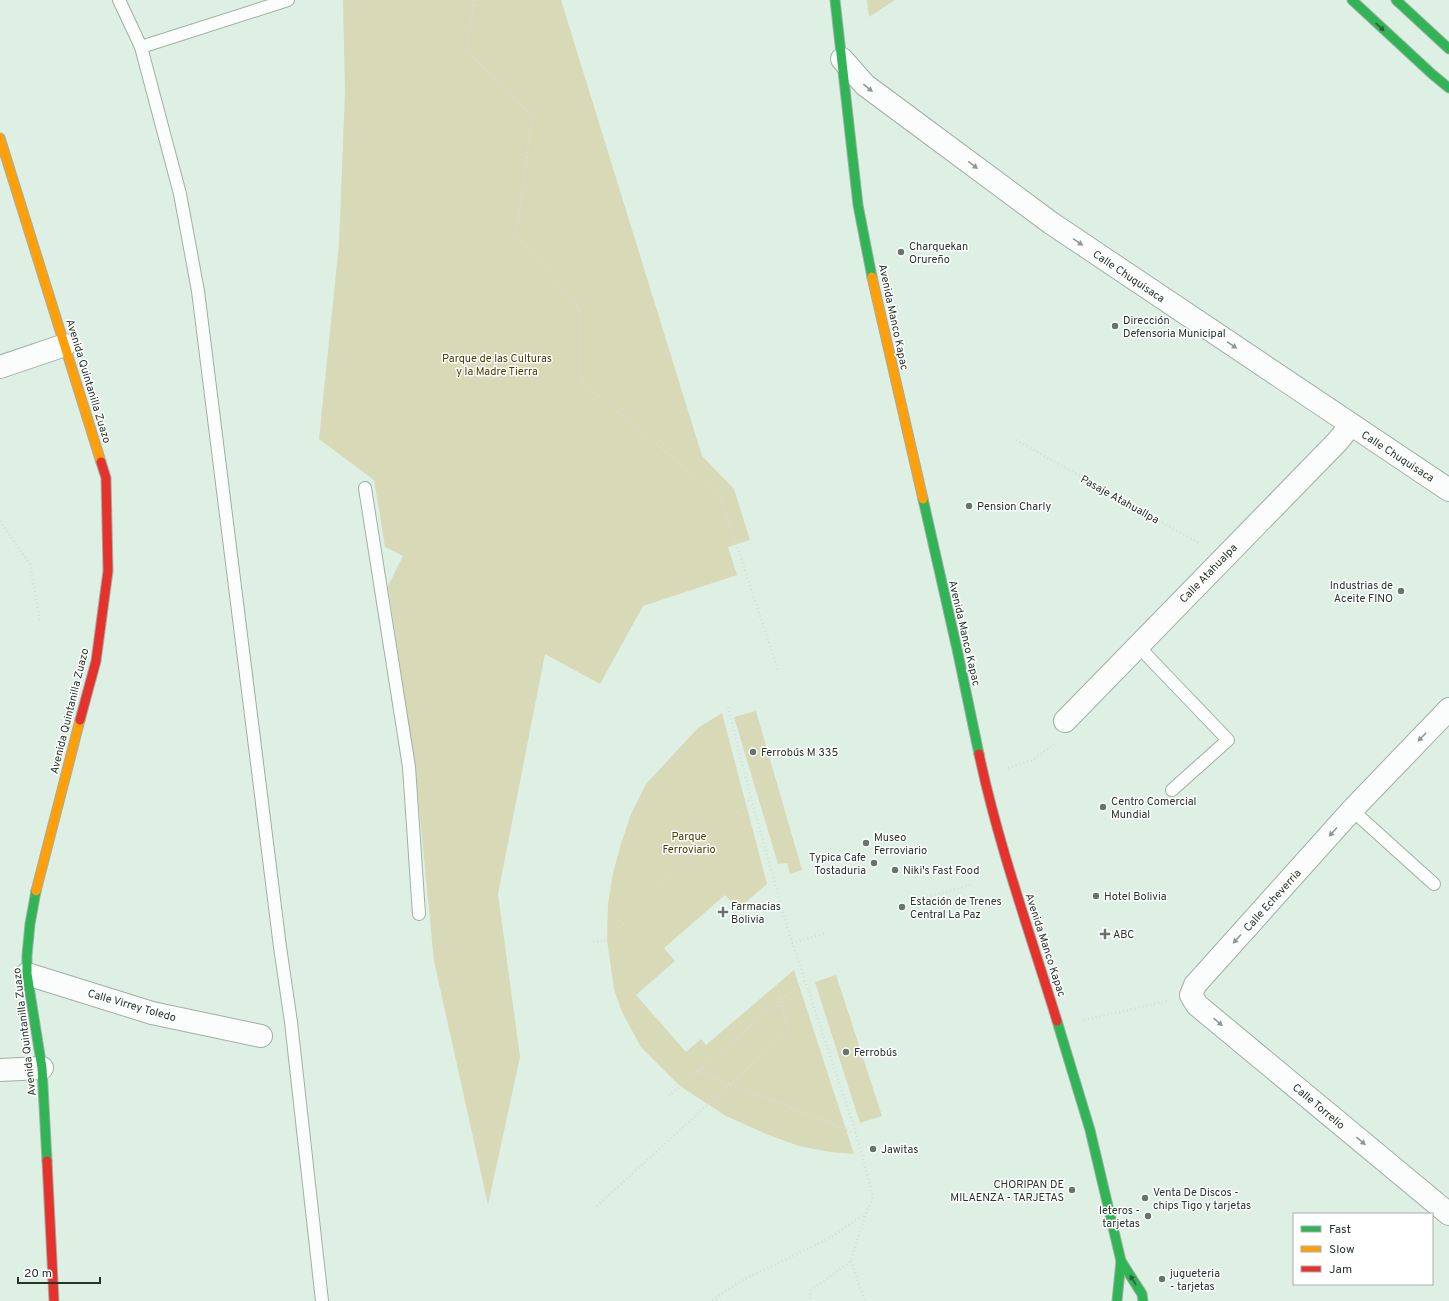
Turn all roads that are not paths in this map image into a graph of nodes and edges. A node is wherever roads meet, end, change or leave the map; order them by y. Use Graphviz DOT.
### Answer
graph roads {
  1 [pos="119,0"];
  2 [pos="288,0"];
  3 [pos="835,0"];
  4 [pos="1352,0"];
  5 [pos="1396,0"];
  6 [pos="141,47"];
  7 [pos="1449,49"];
  8 [pos="842,59"];
  9 [pos="1449,88"];
  10 [pos="0,138"];
  11 [pos="65,345"];
  12 [pos="0,367"];
  13 [pos="1351,425"];
  14 [pos="365,488"];
  15 [pos="1449,490"];
  16 [pos="1138,646"];
  17 [pos="1449,709"];
  18 [pos="1065,721"];
  19 [pos="1172,790"];
  20 [pos="1352,810"];
  21 [pos="1434,884"];
  22 [pos="419,914"];
  23 [pos="27,974"];
  24 [pos="1190,995"];
  25 [pos="261,1036"];
  26 [pos="42,1068"];
  27 [pos="0,1070"];
  28 [pos="1449,1214"];
  29 [pos="1120,1261"];
  30 [pos="54,1301"];
  31 [pos="322,1301"];
  32 [pos="1117,1301"];
  33 [pos="1143,1301"];
  1 -- 6 [label="lane"];
  2 -- 6 [label="lane"];
  3 -- 8 [label="main road, Avenida Manco Kapac"];
  4 -- 9 [label="main road, one-way"];
  5 -- 7 [label="main road"];
  6 -- 31 [label="lane"];
  8 -- 13 [label="street, Calle Chuquisaca, one-way"];
  8 -- 29 [label="main road, Avenida Manco Kapac"];
  10 -- 11 [label="main road, Avenida Quintanilla Zuazo"];
  11 -- 12 [label="street"];
  11 -- 23 [label="main road, Avenida Quintanilla Zuazo"];
  13 -- 15 [label="street, Calle Chuquisaca"];
  13 -- 16 [label="street, Calle Atahualpa"];
  14 -- 22 [label="lane"];
  16 -- 18 [label="street, Calle Atahualpa"];
  16 -- 19 [label="lane"];
  17 -- 20 [label="street, Calle Echeverria, one-way"];
  20 -- 21 [label="lane"];
  20 -- 24 [label="street, Calle Echeverria, one-way"];
  23 -- 25 [label="street, Calle Virrey Toledo"];
  23 -- 26 [label="main road, Avenida Quintanilla Zuazo"];
  24 -- 28 [label="street, Calle Torrelio, one-way"];
  26 -- 27 [label="street"];
  26 -- 30 [label="main road, Avenida Quintanilla Zuazo"];
  29 -- 32 [label="main road, Avenida Manco Kapac"];
  33 -- 29 [label="main road, Avenida Manco Kapac, one-way"];
}
